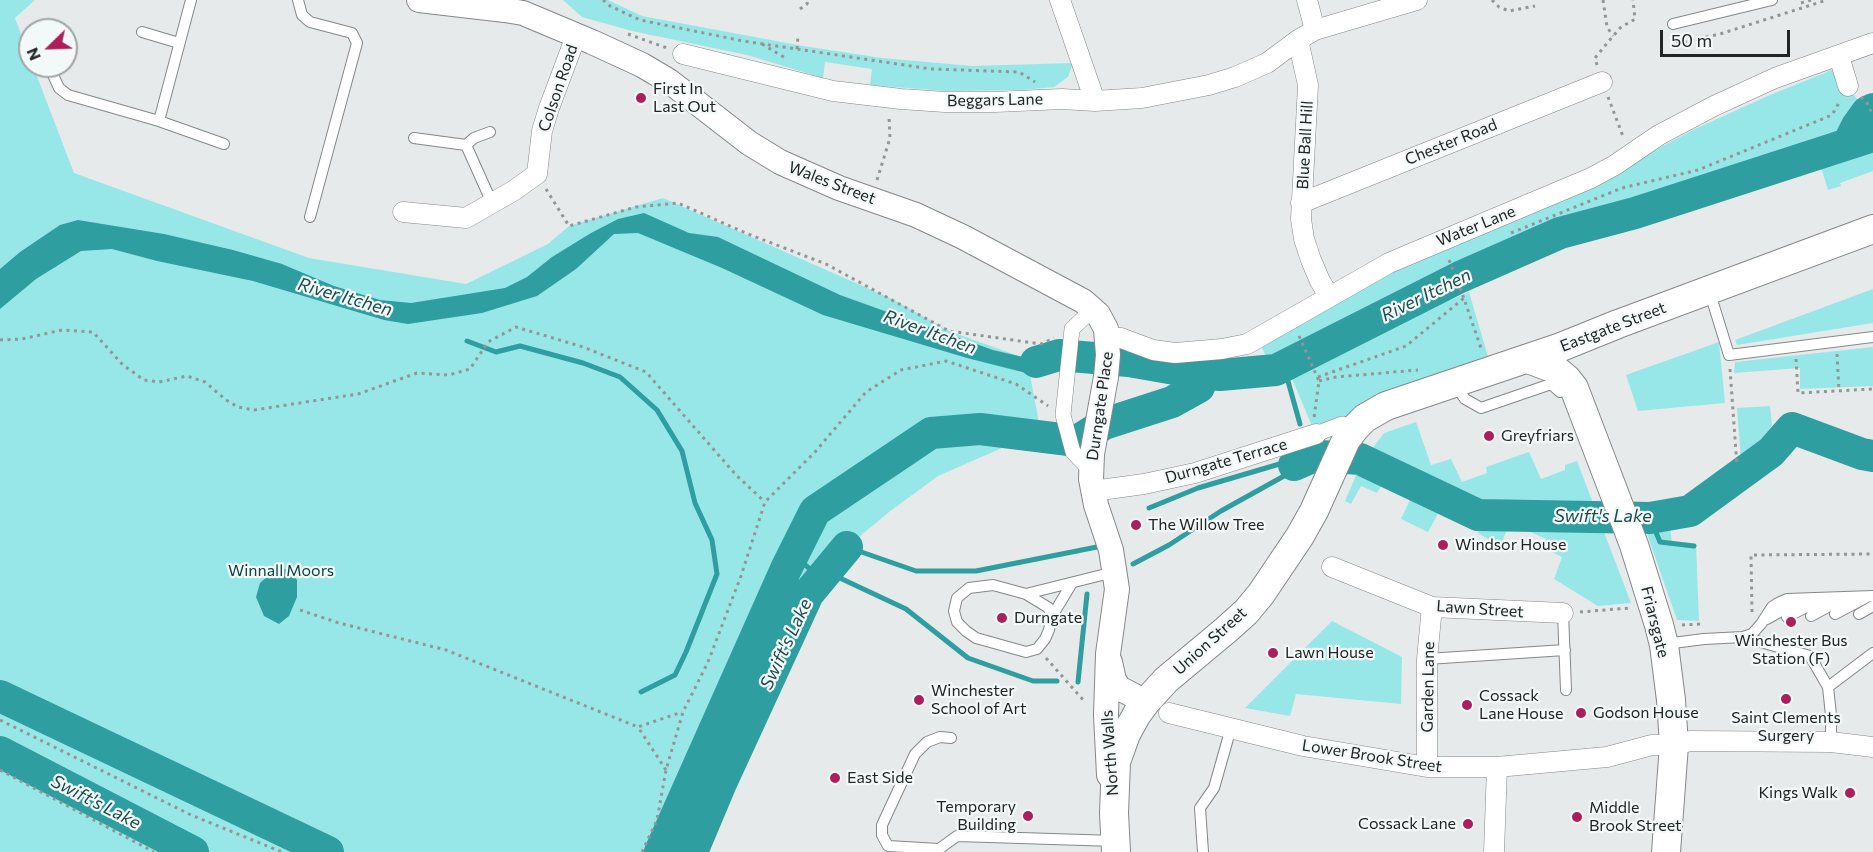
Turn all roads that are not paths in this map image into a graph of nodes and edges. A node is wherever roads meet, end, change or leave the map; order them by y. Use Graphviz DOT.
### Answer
graph roads {
  1 [pos="191,0"];
  2 [pos="298,0"];
  3 [pos="419,0"];
  4 [pos="1060,0"];
  5 [pos="1307,0"];
  6 [pos="1417,0"];
  7 [pos="1772,0"];
  8 [pos="1740,4"];
  9 [pos="524,7"];
  10 [pos="1673,24"];
  11 [pos="142,32"];
  12 [pos="1307,35"];
  13 [pos="576,36"];
  14 [pos="179,43"];
  15 [pos="1873,43"];
  16 [pos="683,54"];
  17 [pos="1839,56"];
  18 [pos="54,78"];
  19 [pos="1602,82"];
  20 [pos="1848,86"];
  21 [pos="1095,101"];
  22 [pos="159,121"];
  23 [pos="490,132"];
  24 [pos="414,138"];
  25 [pos="224,144"];
  26 [pos="466,145"];
  27 [pos="492,203"];
  28 [pos="1301,203"];
  29 [pos="403,212"];
  30 [pos="310,217"];
  31 [pos="1873,229"];
  32 [pos="1021,267"];
  33 [pos="1709,289"];
  34 [pos="1329,296"];
  35 [pos="1093,309"];
  36 [pos="1618,324"];
  37 [pos="1873,337"];
  38 [pos="1108,339"];
  39 [pos="1528,359"];
  40 [pos="1453,382"];
  41 [pos="1570,397"];
  42 [pos="1316,434"];
  43 [pos="1349,437"];
  44 [pos="1092,481"];
  45 [pos="1332,567"];
  46 [pos="1115,572"];
  47 [pos="1072,583"];
  48 [pos="1026,594"];
  49 [pos="1847,596"];
  50 [pos="1825,597"];
  51 [pos="1872,599"];
  52 [pos="1432,607"];
  53 [pos="1563,613"];
  54 [pos="1835,614"];
  55 [pos="1859,614"];
  56 [pos="1811,615"];
  57 [pos="1787,617"];
  58 [pos="1052,618"];
  59 [pos="1658,625"];
  60 [pos="1743,637"];
  61 [pos="1565,650"];
  62 [pos="1873,653"];
  63 [pos="1108,654"];
  64 [pos="1427,659"];
  65 [pos="1828,687"];
  66 [pos="1566,690"];
  67 [pos="1157,708"];
  68 [pos="1231,729"];
  69 [pos="951,738"];
  70 [pos="1831,742"];
  71 [pos="1674,745"];
  72 [pos="1873,747"];
  73 [pos="1427,767"];
  74 [pos="1497,767"];
  75 [pos="1114,795"];
  76 [pos="1115,847"];
  77 [pos="1203,852"];
  78 [pos="1494,852"];
  79 [pos="1666,852"];
  1 -- 14 [label="lane"];
  2 -- 30 [label="lane"];
  3 -- 9 [label="street, Wales Street"];
  4 -- 21 [label="street"];
  5 -- 12 [label="street, Blue Ball Hill"];
  6 -- 12 [label="street, Beggars Lane"];
  7 -- 8 [label="lane"];
  8 -- 10 [label="lane"];
  9 -- 13 [label="street, Wales Street"];
  11 -- 14 [label="lane"];
  12 -- 21 [label="street, Beggars Lane"];
  12 -- 28 [label="street, Blue Ball Hill"];
  13 -- 27 [label="street, Colson Road"];
  13 -- 32 [label="street, Wales Street"];
  14 -- 22 [label="lane"];
  15 -- 17 [label="street, Water Lane"];
  16 -- 21 [label="street, Beggars Lane"];
  17 -- 20 [label="street"];
  17 -- 34 [label="street, Water Lane"];
  18 -- 22 [label="lane"];
  19 -- 28 [label="street, Chester Road"];
  22 -- 25 [label="lane"];
  23 -- 26 [label="lane"];
  24 -- 26 [label="lane"];
  26 -- 27 [label="lane"];
  27 -- 29 [label="street"];
  28 -- 34 [label="street, Blue Ball Hill"];
  31 -- 33 [label="main road, Eastgate Street"];
  32 -- 35 [label="street, Durngate Place"];
  33 -- 36 [label="main road, Eastgate Street"];
  33 -- 37 [label="lane"];
  34 -- 38 [label="street, Water Lane"];
  35 -- 38 [label="street, Durngate Place"];
  35 -- 44 [label="street, Durngate Place"];
  36 -- 39 [label="main road, Eastgate Street"];
  36 -- 41 [label="main road, Friarsgate"];
  38 -- 44 [label="street, Durngate Place"];
  39 -- 40 [label="main road, Eastgate Street"];
  39 -- 41 [label="main road, Friarsgate"];
  40 -- 41 [label="lane"];
  40 -- 43 [label="main road, Eastgate Street"];
  41 -- 59 [label="main road, Friarsgate"];
  42 -- 43 [label="street, Durngate Terrace"];
  42 -- 44 [label="street, Durngate Terrace"];
  43 -- 67 [label="main road, Union Street"];
  44 -- 46 [label="street, North Walls"];
  45 -- 52 [label="street, Lawn Street"];
  46 -- 47 [label="lane"];
  46 -- 63 [label="street, North Walls"];
  47 -- 48 [label="lane"];
  47 -- 58 [label="lane"];
  48 -- 58 [label="lane"];
  48 -- 58 [label="lane"];
  49 -- 50 [label="lane"];
  49 -- 51 [label="lane"];
  49 -- 56 [label="lane"];
  50 -- 57 [label="lane"];
  50 -- 60 [label="lane"];
  51 -- 54 [label="lane"];
  51 -- 55 [label="lane"];
  52 -- 53 [label="street, Lawn Street"];
  52 -- 64 [label="street, Garden Lane"];
  53 -- 61 [label="lane"];
  59 -- 60 [label="lane"];
  59 -- 71 [label="main road, Friarsgate"];
  60 -- 65 [label="lane"];
  61 -- 64 [label="lane"];
  61 -- 66 [label="lane"];
  62 -- 65 [label="lane"];
  63 -- 67 [label="street, North Walls"];
  63 -- 75 [label="street, North Walls"];
  64 -- 73 [label="street, Garden Lane"];
  65 -- 70 [label="lane"];
  67 -- 68 [label="street, Lower Brook Street"];
  67 -- 75 [label="main road, Union Street"];
  68 -- 73 [label="street, Lower Brook Street"];
  68 -- 77 [label="lane"];
  69 -- 76 [label="lane"];
  70 -- 71 [label="street, Lower Brook Street"];
  70 -- 72 [label="street, Lower Brook Street"];
  71 -- 74 [label="street, Lower Brook Street"];
  71 -- 79 [label="main road, Friarsgate"];
  73 -- 74 [label="street, Lower Brook Street"];
  74 -- 78 [label="street"];
  75 -- 76 [label="main road, North Walls"];
}
